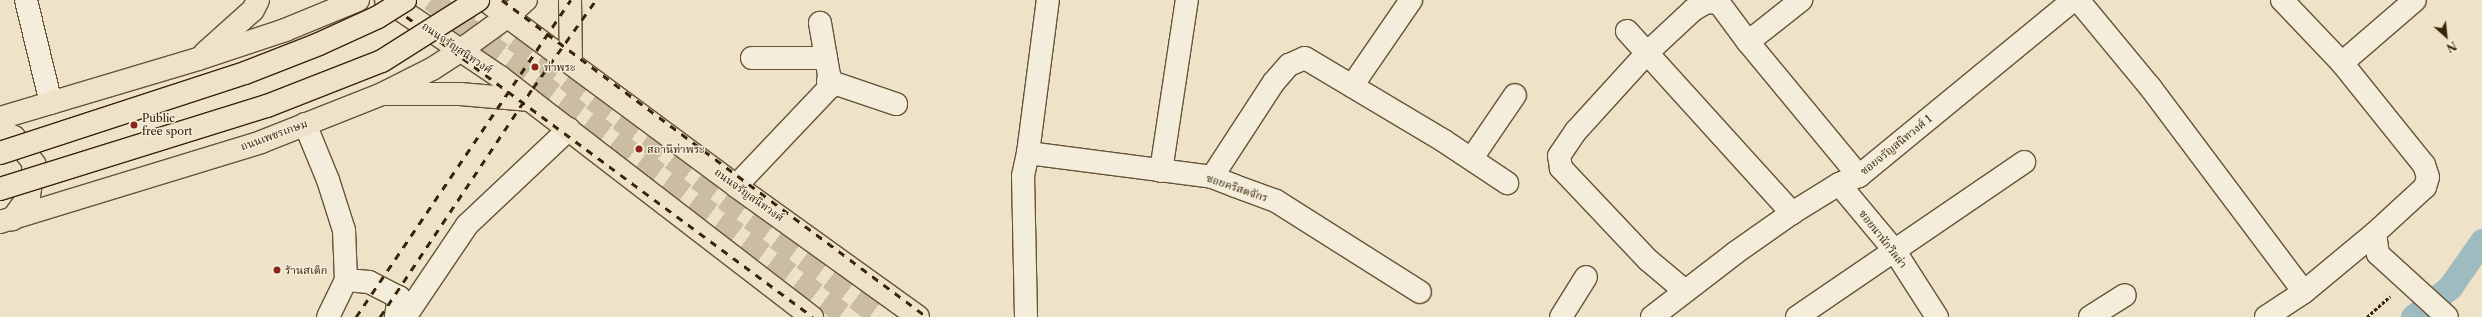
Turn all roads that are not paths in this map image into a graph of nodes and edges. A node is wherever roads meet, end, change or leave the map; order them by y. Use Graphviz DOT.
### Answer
graph roads {
  1 [pos="26,0"];
  2 [pos="258,0"];
  3 [pos="358,0"];
  4 [pos="386,0"];
  5 [pos="405,0"];
  6 [pos="478,0"];
  7 [pos="486,0"];
  8 [pos="526,0"];
  9 [pos="570,0"];
  10 [pos="1048,0"];
  11 [pos="1187,0"];
  12 [pos="1412,0"];
  13 [pos="1802,0"];
  14 [pos="2073,0"];
  15 [pos="2078,0"];
  16 [pos="2282,0"];
  17 [pos="2415,0"];
  18 [pos="508,16"];
  19 [pos="820,23"];
  20 [pos="1627,31"];
  21 [pos="1748,42"];
  22 [pos="461,50"];
  23 [pos="1648,52"];
  24 [pos="752,58"];
  25 [pos="826,58"];
  26 [pos="198,59"];
  27 [pos="571,62"];
  28 [pos="2342,63"];
  29 [pos="828,81"];
  30 [pos="1352,86"];
  31 [pos="382,94"];
  32 [pos="1515,95"];
  33 [pos="530,100"];
  34 [pos="51,103"];
  35 [pos="896,104"];
  36 [pos="0,118"];
  37 [pos="305,124"];
  38 [pos="570,129"];
  39 [pos="0,130"];
  40 [pos="0,153"];
  41 [pos="1028,153"];
  42 [pos="1472,158"];
  43 [pos="2024,162"];
  44 [pos="1160,171"];
  45 [pos="1859,176"];
  46 [pos="1212,177"];
  47 [pos="1507,183"];
  48 [pos="1839,184"];
  49 [pos="736,186"];
  50 [pos="0,189"];
  51 [pos="1792,213"];
  52 [pos="6,221"];
  53 [pos="2376,233"];
  54 [pos="1894,250"];
  55 [pos="1586,277"];
  56 [pos="346,280"];
  57 [pos="1686,291"];
  58 [pos="1420,292"];
  59 [pos="2304,292"];
  60 [pos="2125,295"];
  61 [pos="2446,315"];
  62 [pos="1935,316"];
  63 [pos="328,317"];
  64 [pos="396,317"];
  65 [pos="405,317"];
  66 [pos="812,317"];
  67 [pos="918,317"];
  68 [pos="1026,317"];
  69 [pos="1561,317"];
  70 [pos="1652,317"];
  71 [pos="1796,317"];
  72 [pos="2090,317"];
  73 [pos="2266,317"];
  1 -- 34 [label="street"];
  2 -- 26 [label="main road"];
  3 -- 26 [label="main road"];
  4 -- 22 [label="main road, ถนนจรัญสนิทวงศ์"];
  5 -- 40 [label="main road, bridge"];
  6 -- 50 [label="main road, bridge"];
  7 -- 18 [label="main road, ถนนจรัญสนิทวงศ์"];
  8 -- 18 [label="main road, ถนนเพชรเกษม"];
  9 -- 27 [label="main road"];
  10 -- 41 [label="street"];
  11 -- 44 [label="street"];
  12 -- 30 [label="street"];
  13 -- 21 [label="street"];
  14 -- 45 [label="street, ซอยจรัญสนิทวงศ์ 1"];
  15 -- 59 [label="street"];
  16 -- 28 [label="street"];
  17 -- 28 [label="street"];
  18 -- 22 [label="main road, ถนนเพชรเกษม"];
  18 -- 27 [label="main road, ถนนจรัญสนิทวงศ์"];
  19 -- 25 [label="street"];
  20 -- 23 [label="street"];
  21 -- 23 [label="street"];
  21 -- 45 [label="street"];
  22 -- 31 [label="main road, ถนนเพชรเกษม"];
  22 -- 33 [label="main road, ถนนจรัญสนิทวงศ์"];
  23 -- 51 [label="street"];
  23 -- 57 [label="street"];
  24 -- 25 [label="street"];
  25 -- 29 [label="street"];
  26 -- 34 [label="main road"];
  27 -- 49 [label="main road, ถนนจรัญสนิทวงศ์"];
  28 -- 53 [label="street"];
  29 -- 35 [label="street"];
  29 -- 49 [label="street"];
  30 -- 42 [label="street"];
  30 -- 46 [label="street"];
  31 -- 33 [label="main road"];
  31 -- 37 [label="main road, ถนนเพชรเกษม"];
  32 -- 42 [label="street"];
  33 -- 38 [label="main road, ถนนจรัญสนิทวงศ์"];
  34 -- 36 [label="main road"];
  37 -- 52 [label="main road, ถนนเพชรเกษม"];
  37 -- 56 [label="street"];
  38 -- 65 [label="street"];
  38 -- 66 [label="main road, ถนนจรัญสนิทวงศ์"];
  39 -- 52 [label="main road"];
  41 -- 44 [label="street, ซอยคริสตจักร"];
  41 -- 68 [label="street"];
  42 -- 47 [label="street"];
  43 -- 54 [label="street"];
  44 -- 46 [label="street, ซอยคริสตจักร"];
  45 -- 48 [label="street, ซอยจรัญสนิทวงศ์ 1"];
  46 -- 58 [label="street, ซอยคริสตจักร"];
  48 -- 51 [label="street, ซอยจรัญสนิทวงศ์ 1"];
  48 -- 54 [label="street, ซอยนานักวิลล่า"];
  49 -- 67 [label="main road, ถนนจรัญสนิทวงศ์"];
  51 -- 57 [label="street, ซอยจรัญสนิทวงศ์ 1"];
  53 -- 59 [label="street"];
  53 -- 61 [label="street"];
  54 -- 62 [label="street, ซอยนานักวิลล่า"];
  54 -- 71 [label="street"];
  55 -- 69 [label="street"];
  56 -- 63 [label="street"];
  56 -- 64 [label="street"];
  57 -- 70 [label="street, ซอยจรัญสนิทวงศ์ 1"];
  59 -- 73 [label="street"];
  60 -- 72 [label="street"];
}
